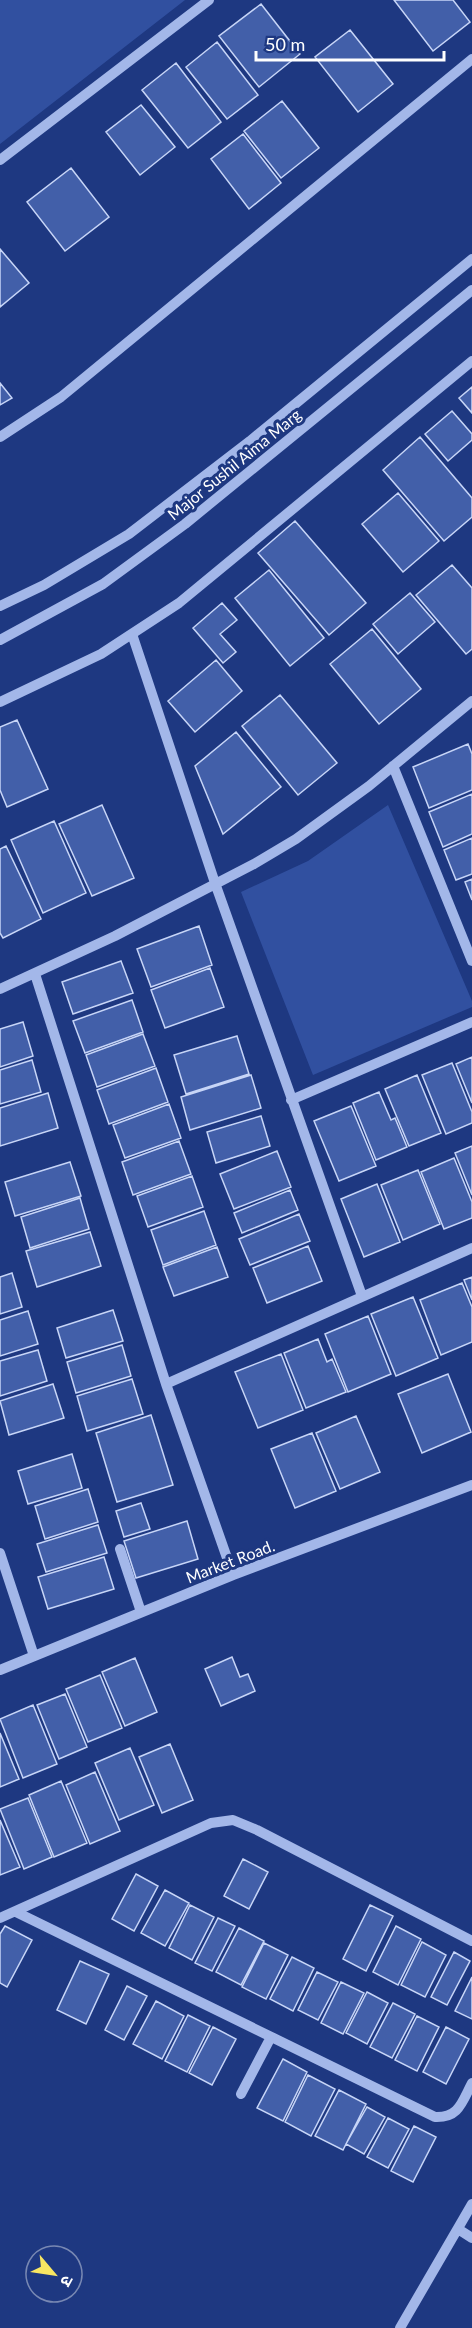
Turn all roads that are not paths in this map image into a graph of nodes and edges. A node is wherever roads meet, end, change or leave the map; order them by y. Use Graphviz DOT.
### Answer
graph roads {
  1 [pos="209,0"];
  2 [pos="472,59"];
  3 [pos="0,160"];
  4 [pos="472,259"];
  5 [pos="472,290"];
  6 [pos="472,361"];
  7 [pos="0,437"];
  8 [pos="0,606"];
  9 [pos="132,634"];
  10 [pos="0,640"];
  11 [pos="472,701"];
  12 [pos="0,702"];
  13 [pos="393,766"];
  14 [pos="215,884"];
  15 [pos="472,961"];
  16 [pos="35,974"];
  17 [pos="0,989"];
  18 [pos="472,1022"];
  19 [pos="291,1100"];
  20 [pos="472,1248"];
  21 [pos="362,1296"];
  22 [pos="166,1384"];
  23 [pos="472,1485"];
  24 [pos="120,1549"];
  25 [pos="0,1553"];
  26 [pos="232,1575"];
  27 [pos="141,1612"];
  28 [pos="34,1656"];
  29 [pos="0,1670"];
  30 [pos="16,1912"];
  31 [pos="0,1918"];
  32 [pos="472,1941"];
  33 [pos="271,2037"];
  34 [pos="472,2083"];
  35 [pos="241,2094"];
  36 [pos="472,2204"];
  37 [pos="458,2229"];
  38 [pos="472,2238"];
  39 [pos="400,2328"];
  1 -- 3 [label="street"];
  2 -- 7 [label="street"];
  4 -- 8 [label="street, Major Sushil Aima Marg"];
  5 -- 10 [label="street, Major Sushil Aima Marg"];
  6 -- 9 [label="street"];
  9 -- 12 [label="street"];
  9 -- 14 [label="street"];
  11 -- 13 [label="street"];
  13 -- 14 [label="street"];
  13 -- 15 [label="street"];
  14 -- 16 [label="street"];
  14 -- 19 [label="street"];
  16 -- 17 [label="street"];
  16 -- 22 [label="street"];
  18 -- 19 [label="street"];
  19 -- 21 [label="street"];
  20 -- 21 [label="street"];
  21 -- 22 [label="street"];
  22 -- 26 [label="street"];
  23 -- 26 [label="street, Market Road."];
  24 -- 27 [label="street"];
  25 -- 28 [label="street"];
  26 -- 27 [label="street, Market Road."];
  27 -- 28 [label="street, Market Road."];
  28 -- 29 [label="street, Market Road."];
  30 -- 31 [label="street"];
  30 -- 32 [label="street"];
  30 -- 33 [label="street"];
  33 -- 34 [label="street"];
  33 -- 35 [label="street"];
  36 -- 37 [label="street"];
  37 -- 38 [label="street"];
  37 -- 39 [label="street"];
}
